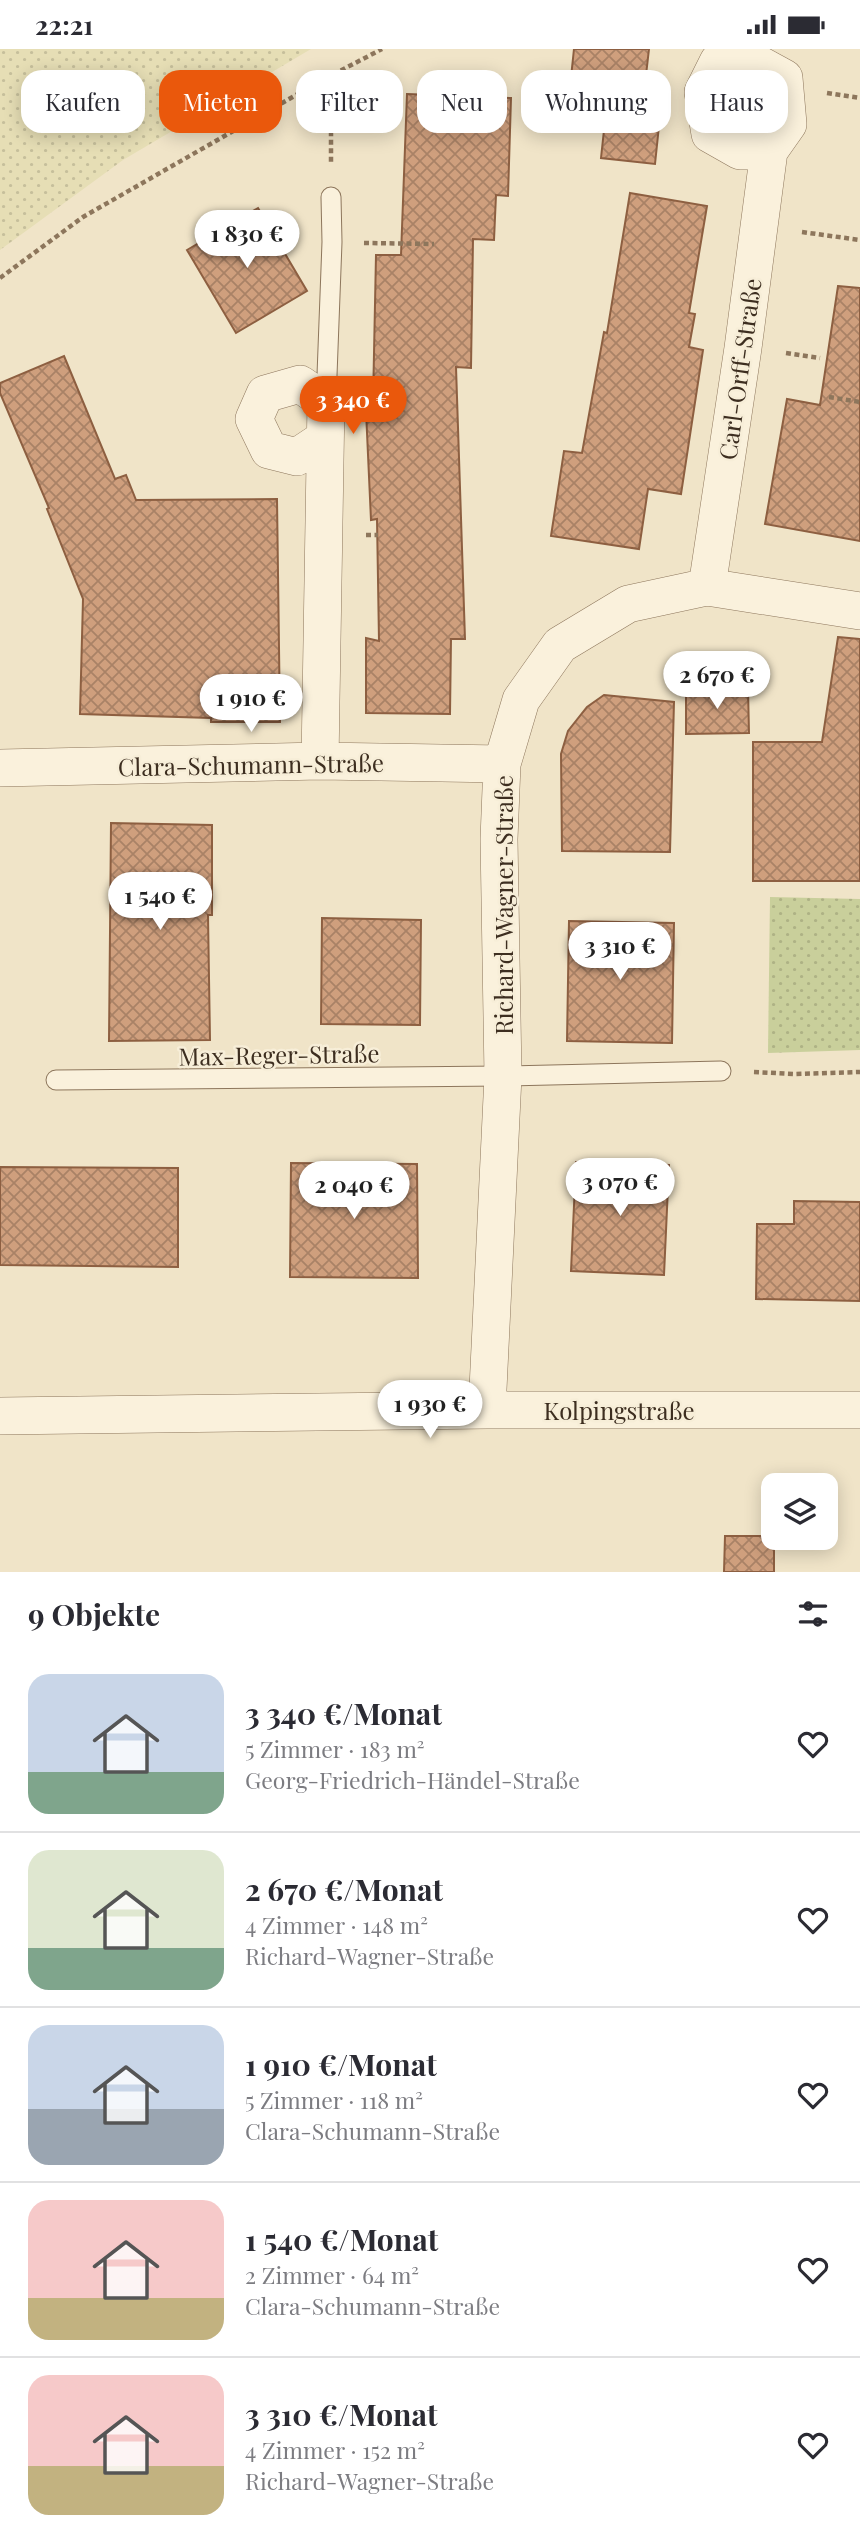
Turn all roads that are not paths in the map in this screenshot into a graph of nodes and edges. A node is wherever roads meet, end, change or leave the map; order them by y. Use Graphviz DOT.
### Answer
graph roads {
  1 [pos="769,151"];
  2 [pos="331,197"];
  3 [pos="326,403"];
  4 [pos="324,439"];
  5 [pos="706,587"];
  6 [pos="860,611"];
  7 [pos="320,761"];
  8 [pos="502,764"];
  9 [pos="0,768"];
  10 [pos="721,1070"];
  11 [pos="503,1076"];
  12 [pos="56,1080"];
  13 [pos="487,1410"];
  14 [pos="860,1410"];
  15 [pos="0,1416"];
  1 -- 5 [label="street, Carl-Orff-Straße"];
  2 -- 3 [label="lane"];
  3 -- 4 [label="street"];
  3 -- 4 [label="street"];
  4 -- 7 [label="street"];
  5 -- 6 [label="street, Richard-Wagner-Straße"];
  5 -- 8 [label="street, Richard-Wagner-Straße"];
  7 -- 8 [label="street, Clara-Schumann-Straße"];
  7 -- 9 [label="street, Clara-Schumann-Straße"];
  8 -- 11 [label="street, Richard-Wagner-Straße"];
  10 -- 11 [label="lane, Max-Reger-Straße"];
  11 -- 12 [label="lane, Max-Reger-Straße"];
  11 -- 13 [label="street, Richard-Wagner-Straße"];
  13 -- 14 [label="street, Kolpingstraße"];
  13 -- 15 [label="street, Kolpingstraße"];
}
